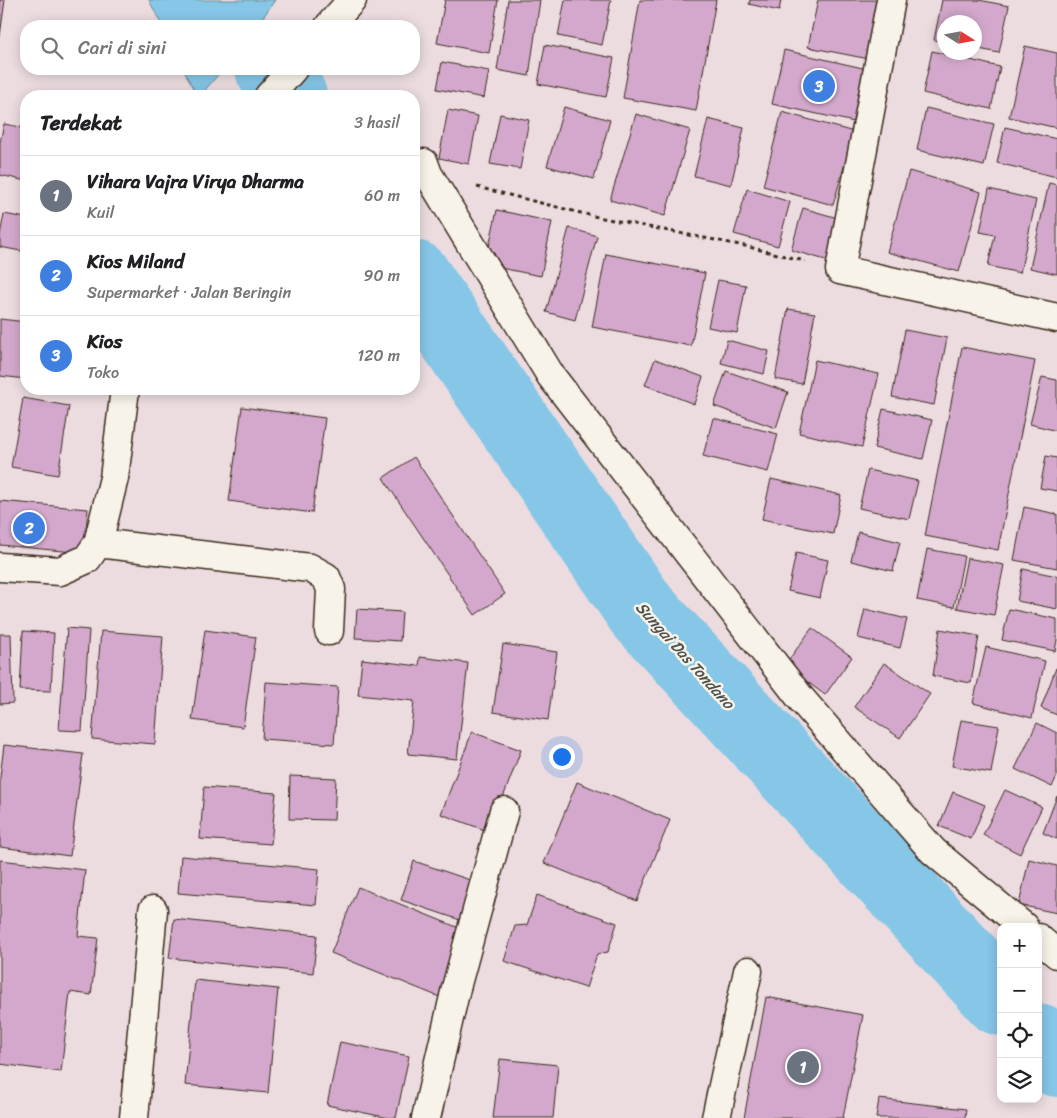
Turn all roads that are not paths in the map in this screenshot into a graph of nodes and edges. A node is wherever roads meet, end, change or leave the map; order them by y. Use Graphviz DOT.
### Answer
graph roads {
  1 [pos="352,0"];
  2 [pos="891,0"];
  3 [pos="334,20"];
  4 [pos="288,75"];
  5 [pos="274,90"];
  6 [pos="426,169"];
  7 [pos="1057,318"];
  8 [pos="124,395"];
  9 [pos="98,543"];
  10 [pos="0,567"];
  11 [pos="329,632"];
  12 [pos="504,811"];
  13 [pos="153,910"];
  14 [pos="1019,923"];
  15 [pos="1042,941"];
  16 [pos="1057,954"];
  17 [pos="748,971"];
  18 [pos="134,1118"];
  19 [pos="426,1118"];
  20 [pos="716,1118"];
  1 -- 3 [label="street"];
  2 -- 7 [label="street"];
  4 -- 5 [label="street"];
  6 -- 14 [label="street"];
  8 -- 9 [label="street"];
  9 -- 10 [label="street"];
  9 -- 11 [label="street"];
  12 -- 19 [label="street"];
  13 -- 18 [label="street"];
  15 -- 16 [label="street"];
  17 -- 20 [label="street"];
}
